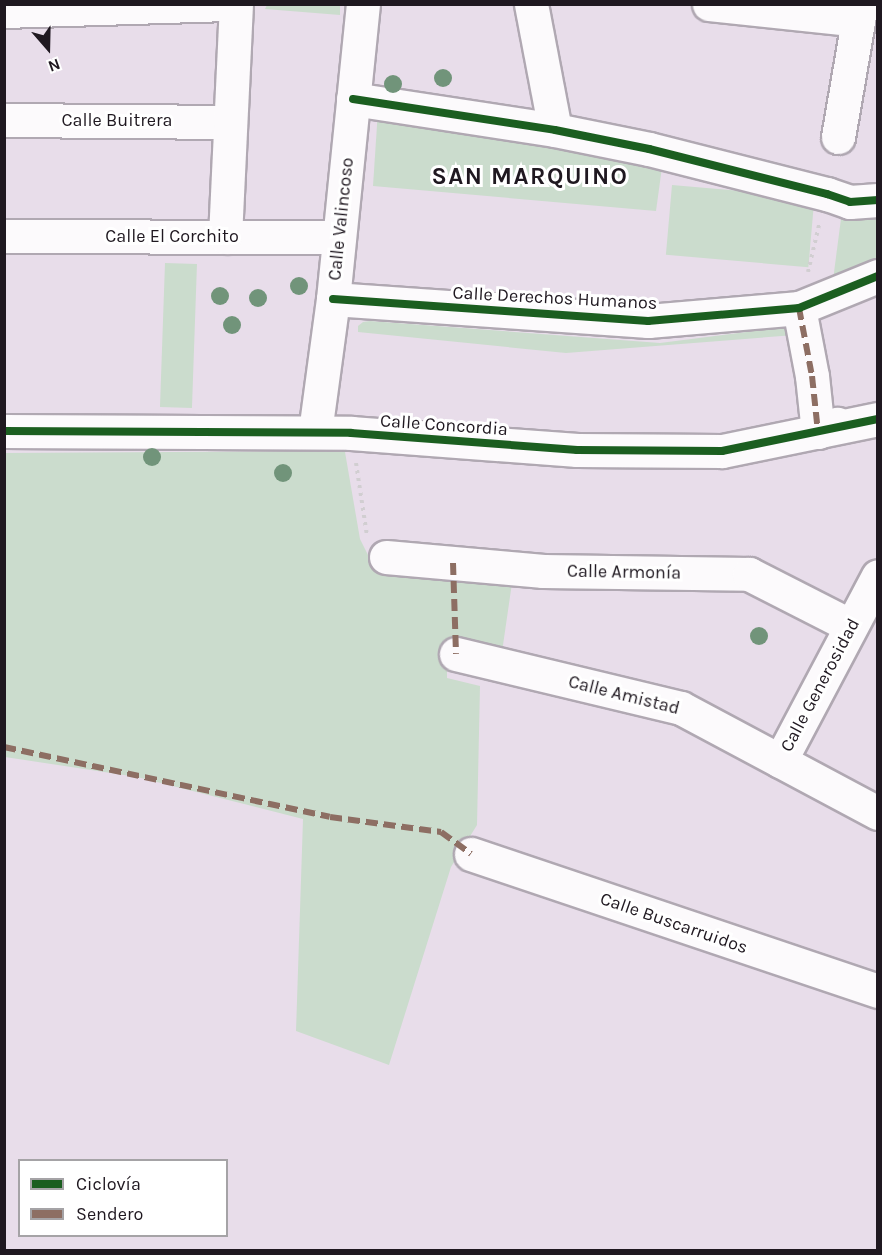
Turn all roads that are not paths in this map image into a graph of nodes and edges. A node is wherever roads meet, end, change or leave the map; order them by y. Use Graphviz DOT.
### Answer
graph roads {
  1 [pos="228,4"];
  2 [pos="236,4"];
  3 [pos="363,4"];
  4 [pos="531,4"];
  5 [pos="709,4"];
  6 [pos="4,10"];
  7 [pos="860,12"];
  8 [pos="353,99"];
  9 [pos="4,120"];
  10 [pos="230,122"];
  11 [pos="555,130"];
  12 [pos="838,137"];
  13 [pos="878,200"];
  14 [pos="4,236"];
  15 [pos="225,237"];
  16 [pos="339,237"];
  17 [pos="878,276"];
  18 [pos="333,299"];
  19 [pos="799,308"];
  20 [pos="878,407"];
  21 [pos="878,419"];
  22 [pos="4,431"];
  23 [pos="315,432"];
  24 [pos="818,432"];
  25 [pos="386,557"];
  26 [pos="878,576"];
  27 [pos="851,626"];
  28 [pos="456,654"];
  29 [pos="780,761"];
  30 [pos="878,813"];
  31 [pos="471,854"];
  32 [pos="878,991"];
  1 -- 6 [label="street"];
  2 -- 10 [label="street"];
  3 -- 8 [label="street, Calle Valincoso"];
  4 -- 11 [label="street"];
  5 -- 7 [label="street"];
  7 -- 12 [label="street"];
  8 -- 11 [label="street"];
  8 -- 16 [label="street, Calle Valincoso"];
  9 -- 10 [label="street, Calle Buitrera"];
  10 -- 15 [label="street"];
  11 -- 13 [label="street"];
  14 -- 15 [label="street, Calle El Corchito"];
  15 -- 16 [label="street, Calle El Corchito"];
  16 -- 18 [label="street, Calle Valincoso"];
  17 -- 19 [label="street, Calle Derechos Humanos"];
  18 -- 19 [label="street, Calle Derechos Humanos"];
  18 -- 23 [label="street, Calle Valincoso"];
  19 -- 24 [label="street"];
  20 -- 24 [label="street"];
  21 -- 24 [label="street, Calle Concordia"];
  22 -- 23 [label="street, Calle Concordia"];
  23 -- 24 [label="street, Calle Concordia"];
  25 -- 27 [label="street, Calle Armonía"];
  26 -- 27 [label="street, Calle Generosidad"];
  27 -- 29 [label="street, Calle Generosidad"];
  28 -- 29 [label="street, Calle Amistad"];
  29 -- 30 [label="street, Calle Amistad"];
  31 -- 32 [label="street, Calle Buscarruidos"];
}
